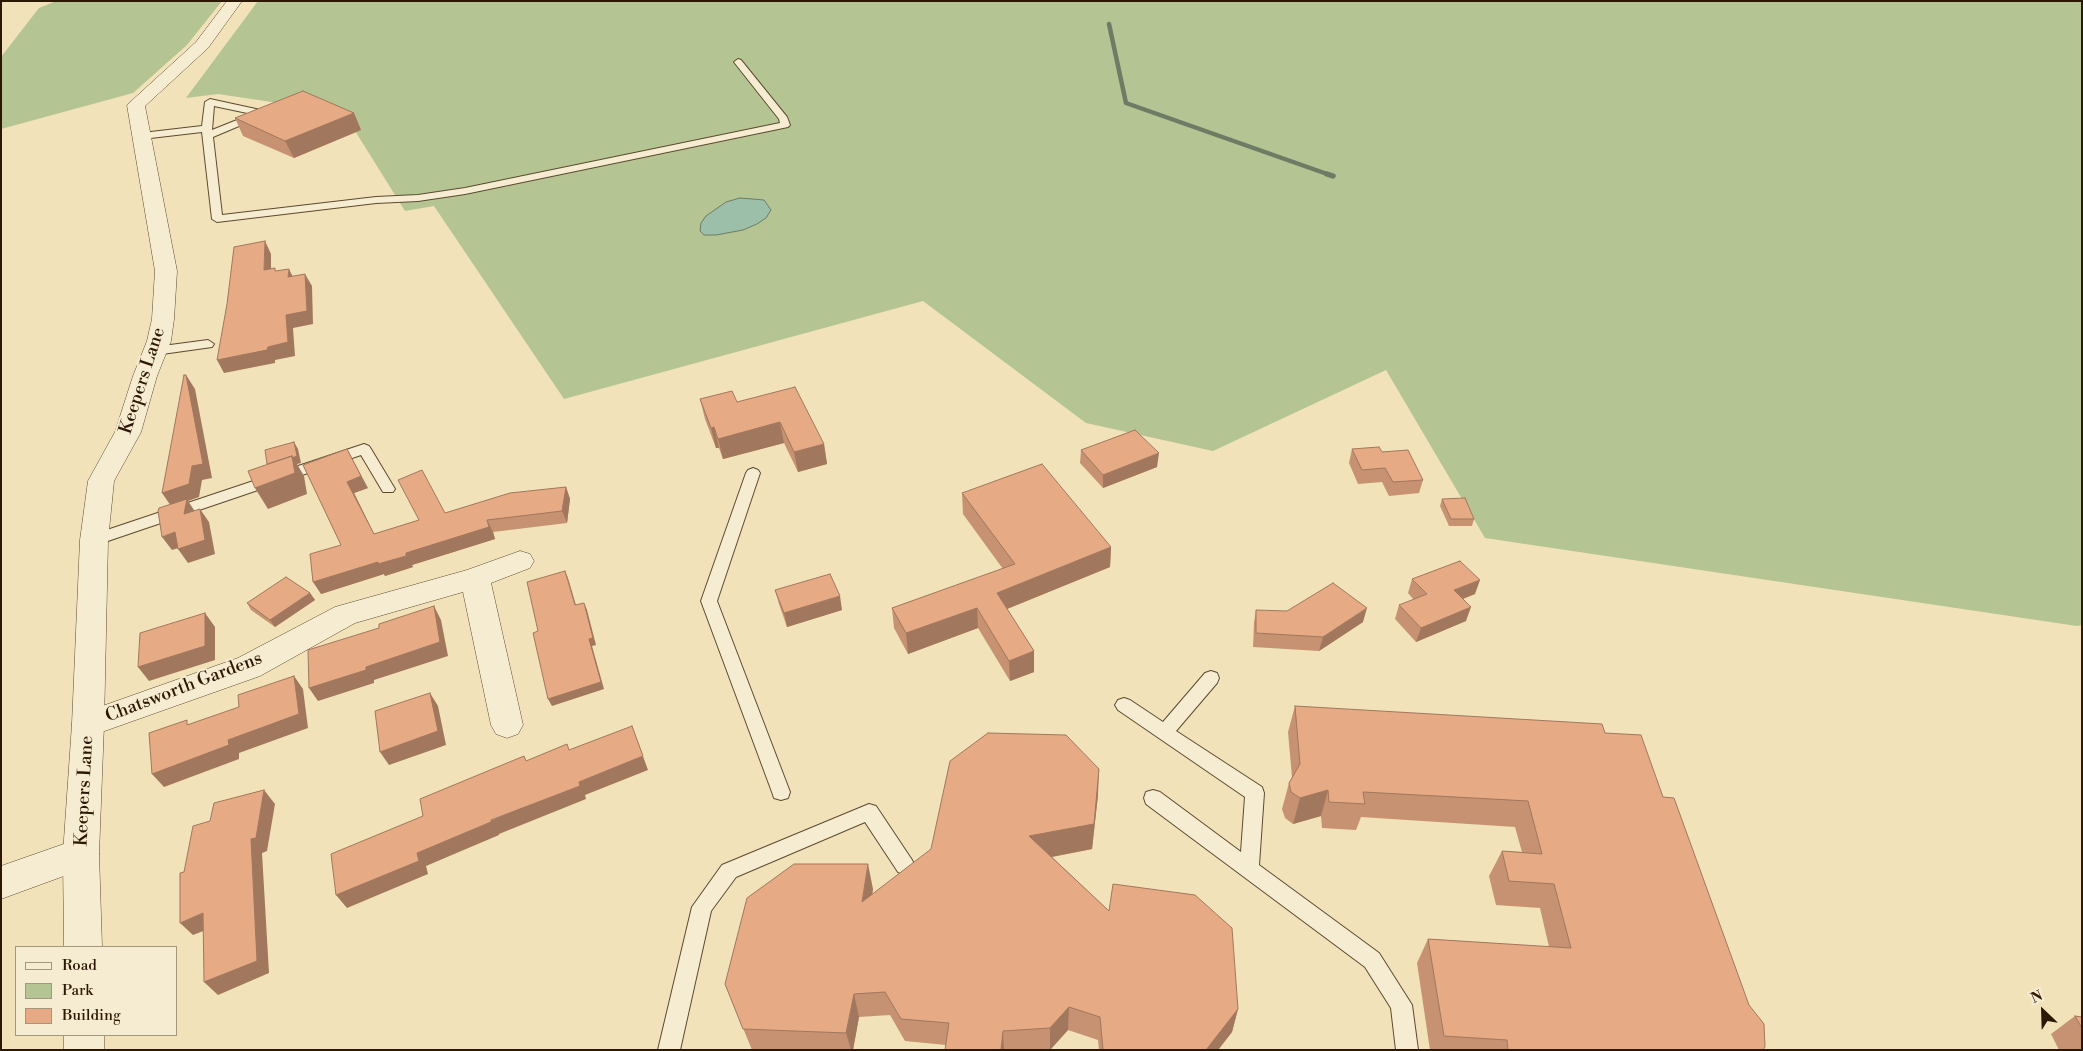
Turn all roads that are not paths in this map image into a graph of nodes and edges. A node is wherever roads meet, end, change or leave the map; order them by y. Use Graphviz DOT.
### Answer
graph roads {
  1 [pos="235,1"];
  2 [pos="738,62"];
  3 [pos="207,132"];
  4 [pos="142,136"];
  5 [pos="208,344"];
  6 [pos="155,351"];
  7 [pos="753,472"];
  8 [pos="388,489"];
  9 [pos="94,540"];
  10 [pos="520,561"];
  11 [pos="475,578"];
  12 [pos="1211,678"];
  13 [pos="1124,705"];
  14 [pos="88,724"];
  15 [pos="507,725"];
  16 [pos="1165,731"];
  17 [pos="781,792"];
  18 [pos="1153,798"];
  19 [pos="81,854"];
  20 [pos="905,866"];
  21 [pos="1249,869"];
  22 [pos="1,883"];
  23 [pos="83,946"];
  24 [pos="84,1036"];
  25 [pos="84,1050"];
  26 [pos="669,1050"];
  27 [pos="1407,1050"];
  1 -- 4 [label="street, Keepers Lane"];
  2 -- 3 [label="lane"];
  3 -- 3 [label="lane"];
  3 -- 4 [label="lane"];
  4 -- 6 [label="street, Keepers Lane"];
  5 -- 6 [label="lane"];
  6 -- 9 [label="street, Keepers Lane"];
  7 -- 17 [label="lane"];
  8 -- 9 [label="lane"];
  9 -- 14 [label="street, Keepers Lane"];
  10 -- 11 [label="street, Chatsworth Gardens"];
  11 -- 14 [label="street, Chatsworth Gardens"];
  11 -- 15 [label="street"];
  12 -- 16 [label="lane"];
  13 -- 16 [label="lane"];
  14 -- 19 [label="street, Keepers Lane"];
  16 -- 21 [label="lane"];
  18 -- 21 [label="lane"];
  19 -- 22 [label="street"];
  19 -- 23 [label="street, Keepers Lane"];
  20 -- 26 [label="lane"];
  21 -- 27 [label="lane"];
  24 -- 25 [label="street"];
}
